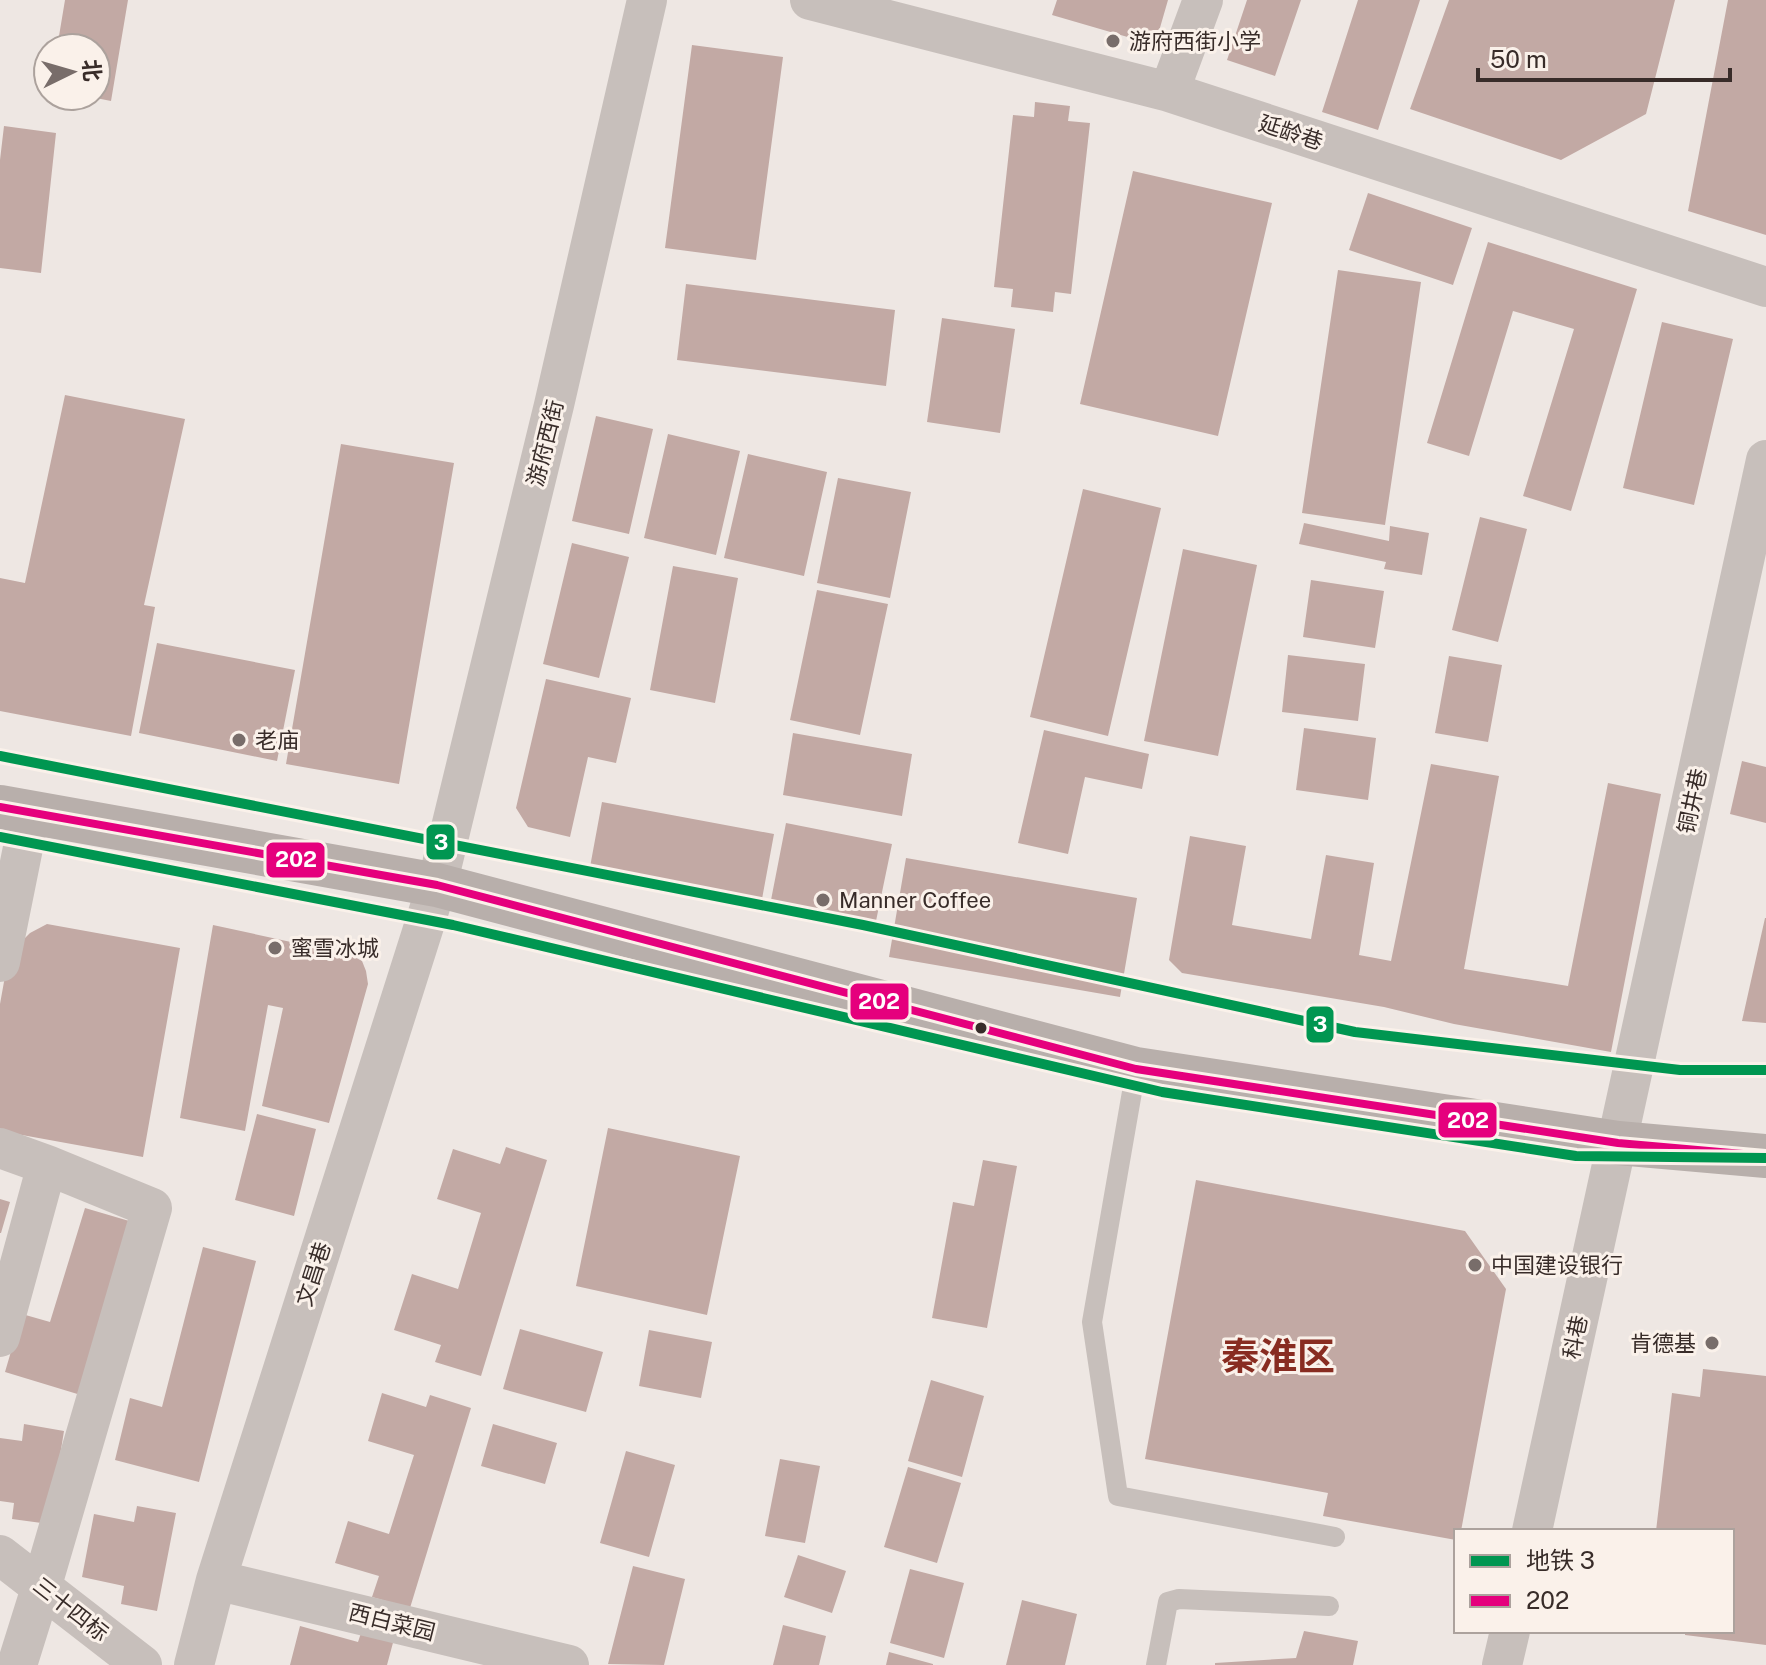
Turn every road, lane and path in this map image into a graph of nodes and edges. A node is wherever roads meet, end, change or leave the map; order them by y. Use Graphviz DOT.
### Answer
graph roads {
  1 [pos="647,0"];
  2 [pos="810,0"];
  3 [pos="1203,0"];
  4 [pos="1169,92"];
  5 [pos="1766,287"];
  6 [pos="1766,460"];
  7 [pos="15,810"];
  8 [pos="437,885"];
  9 [pos="0,962"];
  10 [pos="1136,1069"];
  11 [pos="1618,1143"];
  12 [pos="0,1148"];
  13 [pos="1766,1156"];
  14 [pos="47,1165"];
  15 [pos="0,1337"];
  16 [pos="1532,1529"];
  17 [pos="1335,1537"];
  18 [pos="0,1555"];
  19 [pos="216,1580"];
  20 [pos="42,1585"];
  21 [pos="1329,1606"];
  22 [pos="1510,1633"];
  23 [pos="17,1665"];
  24 [pos="142,1665"];
  25 [pos="194,1665"];
  26 [pos="569,1665"];
  27 [pos="1156,1665"];
  28 [pos="1502,1665"];
  1 -- 8 [label="street, 游府西街"];
  2 -- 4 [label="street, 延龄巷"];
  3 -- 4 [label="street"];
  4 -- 5 [label="street, 延龄巷"];
  6 -- 11 [label="street, 铜井巷"];
  7 -- 8 [label="main road"];
  7 -- 9 [label="street"];
  8 -- 10 [label="main road"];
  8 -- 19 [label="street, 文昌巷"];
  10 -- 11 [label="main road"];
  10 -- 17 [label="lane"];
  11 -- 13 [label="main road"];
  11 -- 16 [label="street, 科巷"];
  12 -- 14 [label="street"];
  14 -- 15 [label="street"];
  14 -- 20 [label="street"];
  18 -- 20 [label="street, 三十四标"];
  19 -- 25 [label="street, 文昌巷"];
  19 -- 26 [label="street, 西白菜园"];
  20 -- 23 [label="street"];
  20 -- 24 [label="street, 三十四标"];
  21 -- 27 [label="lane"];
  22 -- 28 [label="street"];
}
